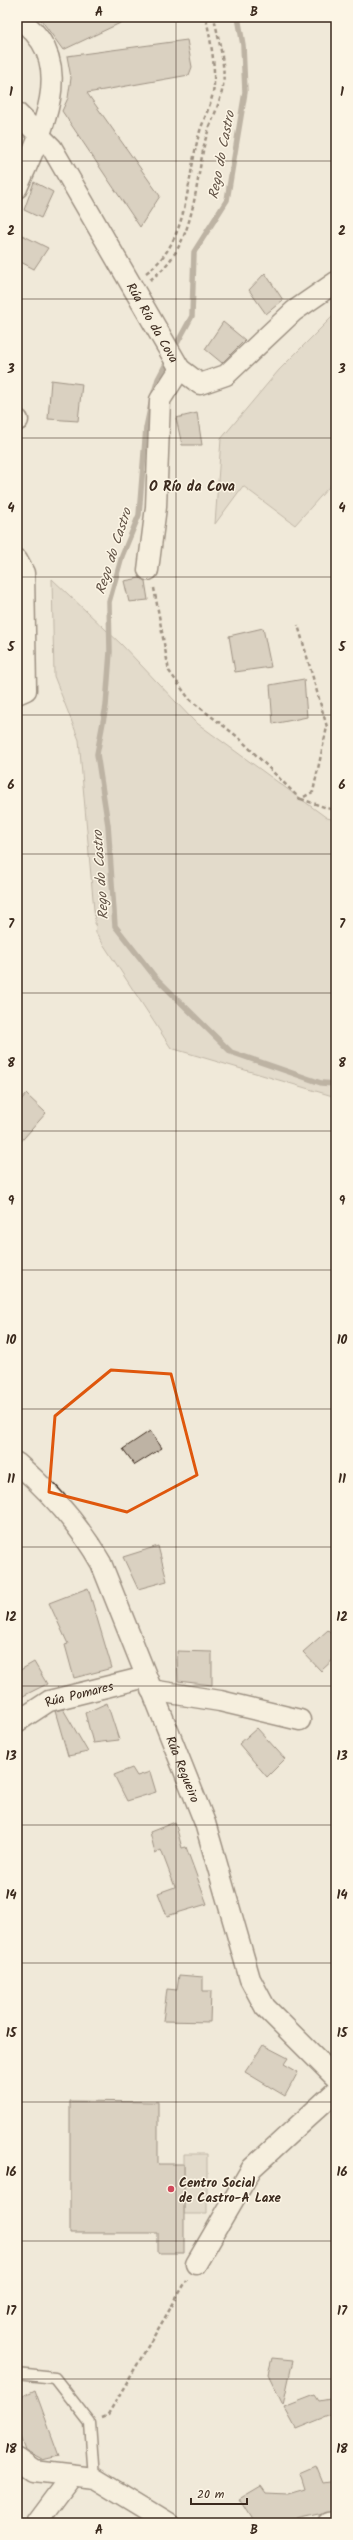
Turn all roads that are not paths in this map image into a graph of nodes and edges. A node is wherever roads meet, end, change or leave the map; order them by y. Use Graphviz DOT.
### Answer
graph roads {
  1 [pos="17,18"];
  2 [pos="17,113"];
  3 [pos="40,134"];
  4 [pos="17,188"];
  5 [pos="336,282"];
  6 [pos="180,369"];
  7 [pos="17,560"];
  8 [pos="149,568"];
  9 [pos="22,692"];
  10 [pos="17,1463"];
  11 [pos="149,1684"];
  12 [pos="300,1720"];
  13 [pos="17,1722"];
  14 [pos="336,2078"];
  15 [pos="336,2091"];
  16 [pos="196,2264"];
  17 [pos="17,2374"];
  18 [pos="17,2459"];
  19 [pos="72,2476"];
  20 [pos="94,2478"];
  21 [pos="336,2522"];
  22 [pos="36,2523"];
  23 [pos="168,2523"];
  24 [pos="328,2523"];
  1 -- 3 [label="street"];
  2 -- 3 [label="street, Rúa Río da Cova"];
  3 -- 4 [label="street"];
  3 -- 6 [label="street, Rúa Río da Cova"];
  5 -- 6 [label="street, Rúa Río da Cova"];
  6 -- 8 [label="street"];
  7 -- 9 [label="street"];
  10 -- 11 [label="street, Rúa Regueiro"];
  11 -- 12 [label="street"];
  11 -- 13 [label="street, Rúa Pomares"];
  11 -- 14 [label="street, Rúa Regueiro"];
  15 -- 16 [label="street"];
  17 -- 20 [label="lane"];
  18 -- 19 [label="street"];
  19 -- 20 [label="street"];
  19 -- 22 [label="street"];
  20 -- 23 [label="street"];
  21 -- 24 [label="street"];
}
